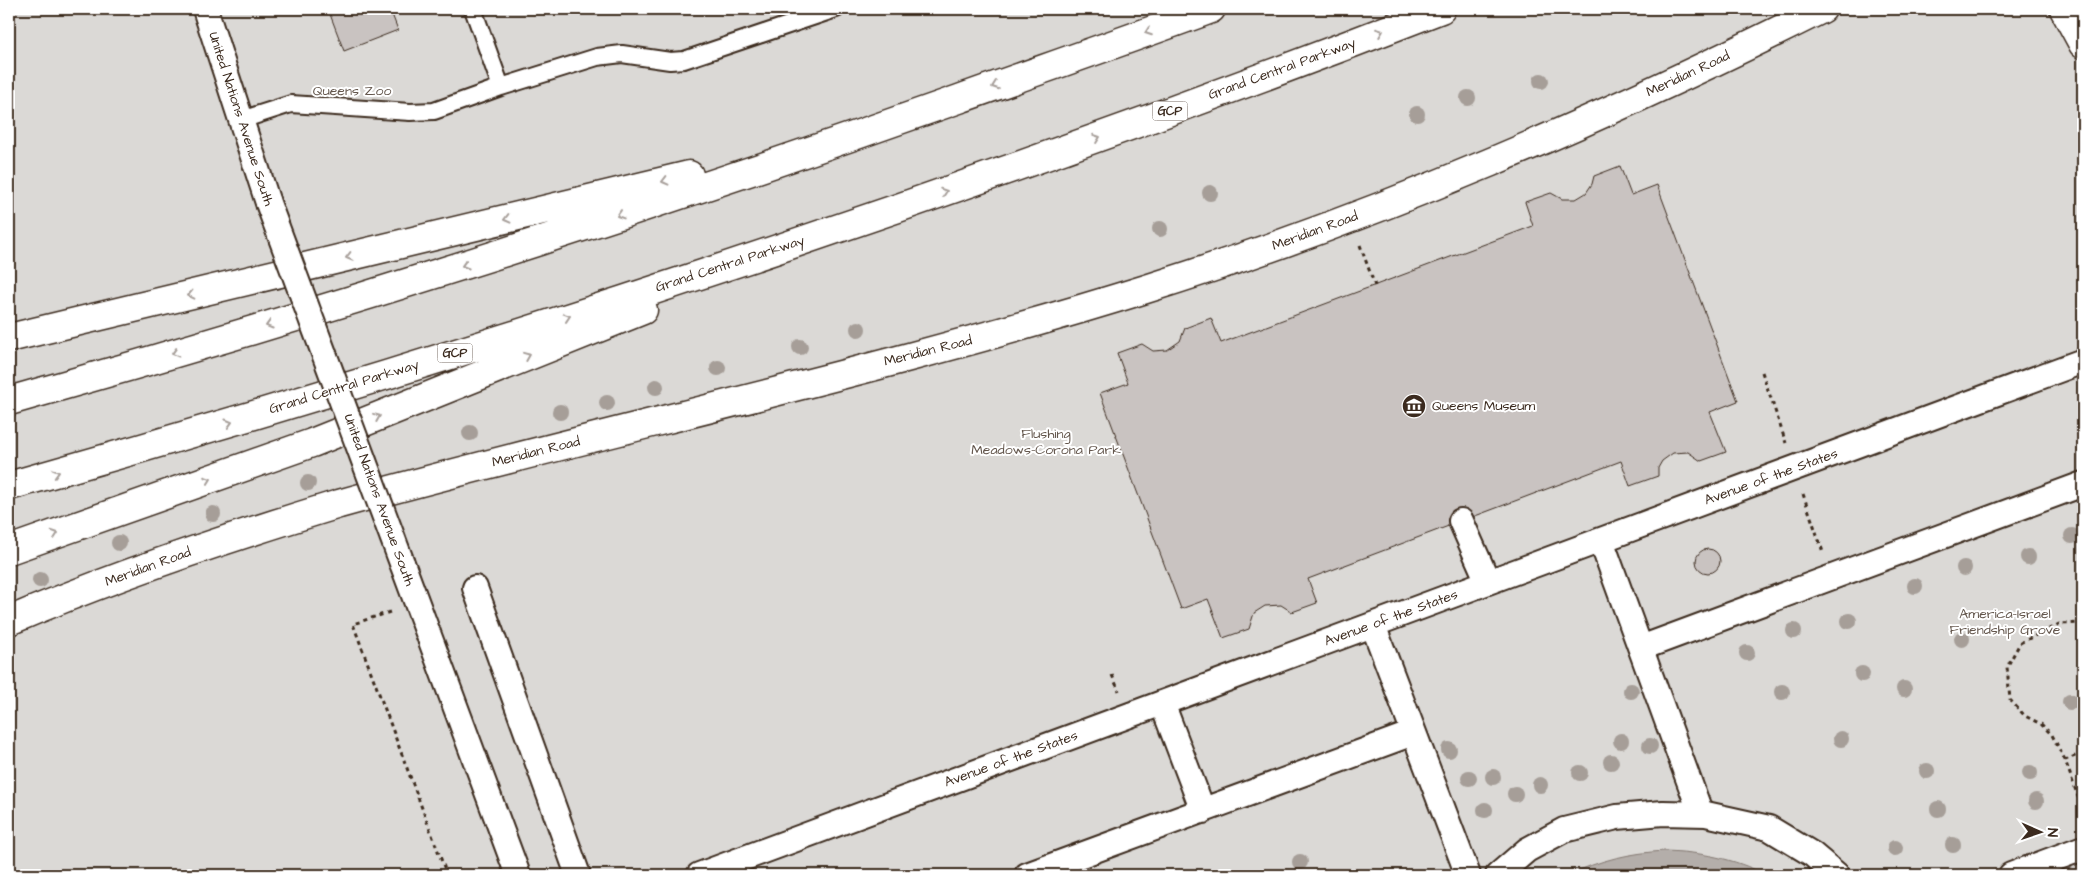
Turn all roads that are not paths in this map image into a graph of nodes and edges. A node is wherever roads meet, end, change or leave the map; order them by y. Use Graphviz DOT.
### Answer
graph roads {
  1 [pos="205,9"];
  2 [pos="473,9"];
  3 [pos="836,9"];
  4 [pos="1211,9"];
  5 [pos="1441,9"];
  6 [pos="1822,9"];
  7 [pos="2064,9"];
  8 [pos="2083,44"];
  9 [pos="501,86"];
  10 [pos="241,120"];
  11 [pos="865,133"];
  12 [pos="898,208"];
  13 [pos="9,338"];
  14 [pos="2083,361"];
  15 [pos="9,401"];
  16 [pos="2083,484"];
  17 [pos="9,486"];
  18 [pos="1461,521"];
  19 [pos="1601,540"];
  20 [pos="9,550"];
  21 [pos="1488,582"];
  22 [pos="475,588"];
  23 [pos="9,621"];
  24 [pos="1373,625"];
  25 [pos="1641,648"];
  26 [pos="1162,703"];
  27 [pos="1413,733"];
  28 [pos="1202,811"];
  29 [pos="1701,814"];
  30 [pos="2083,848"];
  31 [pos="745,867"];
  32 [pos="518,875"];
  33 [pos="578,875"];
  34 [pos="699,875"];
  35 [pos="1027,875"];
  36 [pos="1468,875"];
  37 [pos="1498,875"];
  38 [pos="1837,875"];
  39 [pos="2010,875"];
  1 -- 10 [label="street, United Nations Avenue South"];
  2 -- 9 [label="lane"];
  3 -- 9 [label="lane"];
  4 -- 11 [label="main road, one-way"];
  12 -- 5 [label="main road, Grand Central Parkway / GCP, one-way"];
  6 -- 23 [label="main road, Meridian Road"];
  7 -- 8 [label="main road"];
  9 -- 10 [label="lane"];
  10 -- 32 [label="street, United Nations Avenue South, bridge"];
  11 -- 13 [label="main road, one-way"];
  11 -- 15 [label="main road, one-way"];
  17 -- 12 [label="main road, Grand Central Parkway / GCP, one-way"];
  20 -- 12 [label="main road, one-way"];
  14 -- 19 [label="street, Avenue of the States"];
  16 -- 25 [label="street"];
  18 -- 21 [label="street"];
  19 -- 21 [label="street, Avenue of the States"];
  19 -- 25 [label="street"];
  21 -- 24 [label="street, Avenue of the States"];
  22 -- 33 [label="street"];
  24 -- 26 [label="street, Avenue of the States"];
  24 -- 27 [label="street"];
  25 -- 29 [label="street"];
  26 -- 28 [label="street"];
  26 -- 31 [label="street, Avenue of the States"];
  27 -- 28 [label="street"];
  27 -- 36 [label="street"];
  28 -- 35 [label="street"];
  29 -- 37 [label="street"];
  29 -- 38 [label="street"];
  30 -- 39 [label="street"];
  31 -- 34 [label="street, Avenue of the States"];
}
